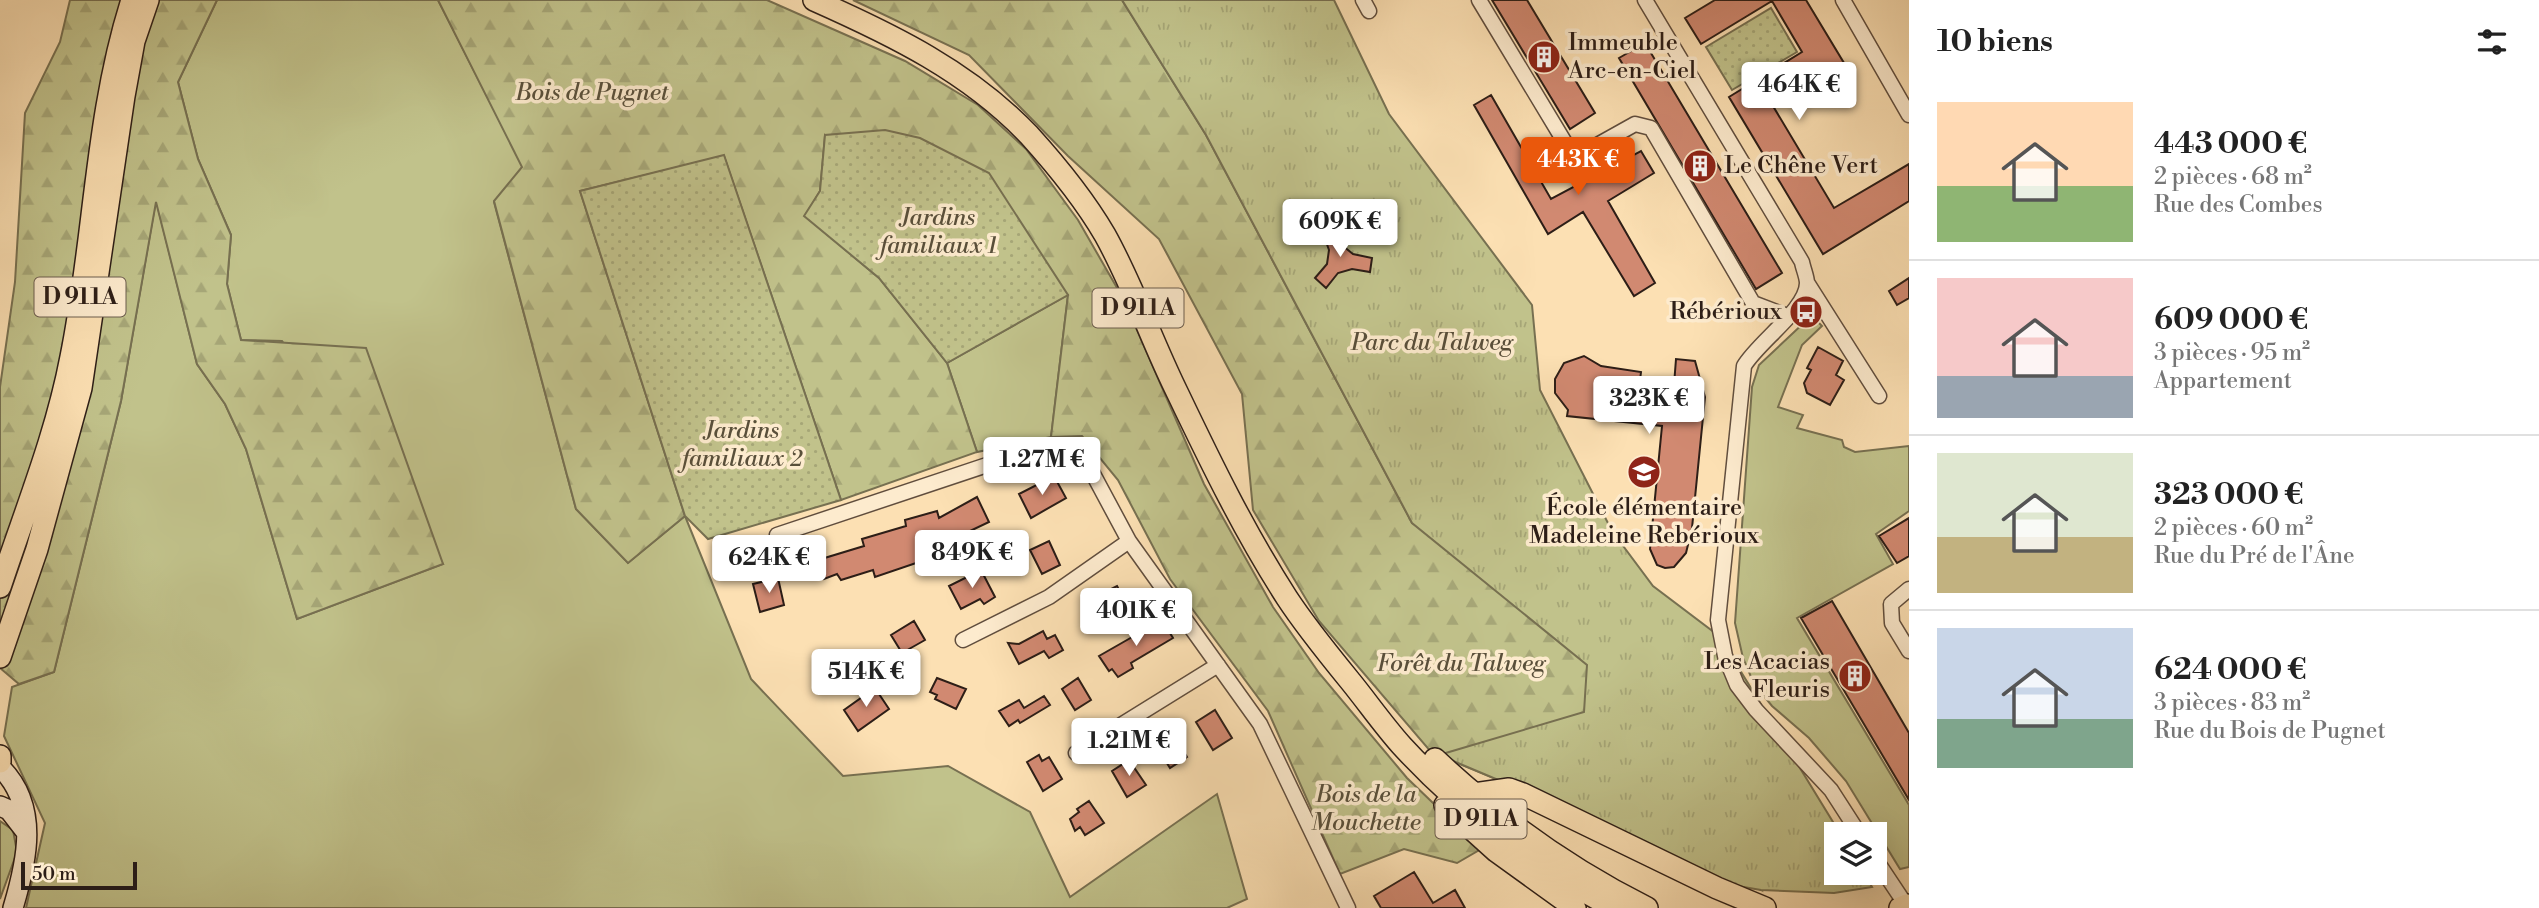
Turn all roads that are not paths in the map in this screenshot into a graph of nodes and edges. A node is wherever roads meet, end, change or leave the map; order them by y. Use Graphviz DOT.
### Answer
graph roads {
  1 [pos="132,0"];
  2 [pos="148,0"];
  3 [pos="814,0"];
  4 [pos="1479,0"];
  5 [pos="1645,0"];
  6 [pos="1843,0"];
  7 [pos="1909,116"];
  8 [pos="1808,284"];
  9 [pos="1787,316"];
  10 [pos="1879,396"];
  11 [pos="777,535"];
  12 [pos="1129,541"];
  13 [pos="0,587"];
  14 [pos="1909,589"];
  15 [pos="963,640"];
  16 [pos="1909,651"];
  17 [pos="0,657"];
  18 [pos="1217,665"];
  19 [pos="1369,704"];
  20 [pos="1076,753"];
  21 [pos="0,756"];
  22 [pos="4,770"];
  23 [pos="1474,794"];
  24 [pos="0,806"];
  25 [pos="1852,822"];
  26 [pos="27,833"];
  27 [pos="1887,878"];
  28 [pos="1905,907"];
  29 [pos="13,908"];
  30 [pos="1348,908"];
  31 [pos="1575,908"];
  32 [pos="1615,908"];
  33 [pos="1647,908"];
  34 [pos="1765,908"];
  1 -- 13 [label="main road, D 911A"];
  2 -- 17 [label="main road, D 911A"];
  3 -- 19 [label="main road, D 911A"];
  4 -- 9 [label="street"];
  5 -- 8 [label="street"];
  6 -- 7 [label="street"];
  8 -- 9 [label="street"];
  8 -- 10 [label="street"];
  9 -- 25 [label="street"];
  11 -- 12 [label="street"];
  12 -- 15 [label="street"];
  12 -- 18 [label="street"];
  14 -- 16 [label="street"];
  18 -- 20 [label="street"];
  18 -- 30 [label="street"];
  19 -- 23 [label="main road, D 911A"];
  19 -- 31 [label="main road"];
  19 -- 32 [label="main road, D 911A"];
  21 -- 22 [label="main road"];
  22 -- 26 [label="street"];
  23 -- 33 [label="main road, D 911A"];
  23 -- 34 [label="main road"];
  24 -- 26 [label="street"];
  26 -- 29 [label="street"];
  27 -- 28 [label="street"];
}
